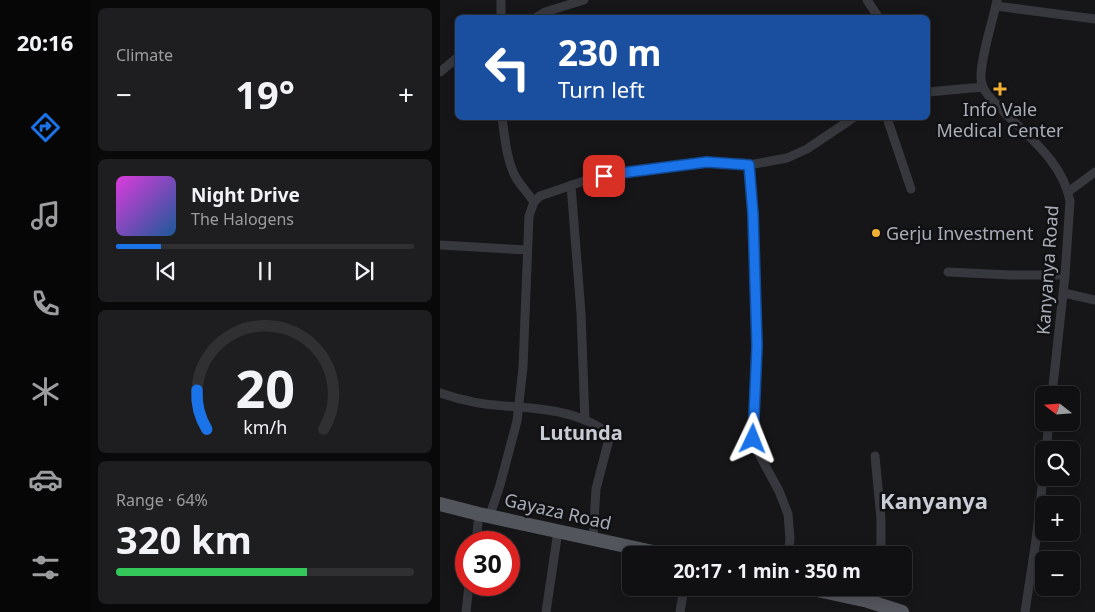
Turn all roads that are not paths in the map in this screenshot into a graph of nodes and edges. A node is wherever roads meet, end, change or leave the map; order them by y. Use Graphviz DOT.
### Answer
graph roads {
  1 [pos="501,0"];
  2 [pos="584,0"];
  3 [pos="867,0"];
  4 [pos="997,3"];
  5 [pos="501,15"];
  6 [pos="540,15"];
  7 [pos="877,15"];
  8 [pos="1095,19"];
  9 [pos="455,60"];
  10 [pos="440,72"];
  11 [pos="983,87"];
  12 [pos="930,92"];
  13 [pos="502,120"];
  14 [pos="851,120"];
  15 [pos="888,120"];
  16 [pos="749,165"];
  17 [pos="1095,172"];
  18 [pos="571,185"];
  19 [pos="911,189"];
  20 [pos="1068,192"];
  21 [pos="534,202"];
  22 [pos="440,245"];
  23 [pos="527,250"];
  24 [pos="948,272"];
  25 [pos="1065,275"];
  26 [pos="1064,293"];
  27 [pos="1095,300"];
  28 [pos="1053,386"];
  29 [pos="440,393"];
  30 [pos="518,406"];
  31 [pos="585,420"];
  32 [pos="876,456"];
  33 [pos="1042,486"];
  34 [pos="440,504"];
  35 [pos="485,515"];
  36 [pos="480,531"];
  37 [pos="558,531"];
  38 [pos="593,539"];
  39 [pos="625,546"];
  40 [pos="789,546"];
  41 [pos="881,546"];
  42 [pos="468,596"];
  43 [pos="683,596"];
  44 [pos="845,596"];
  45 [pos="870,596"];
  46 [pos="868,601"];
  47 [pos="466,612"];
  48 [pos="546,612"];
  49 [pos="680,612"];
  50 [pos="902,612"];
  51 [pos="1025,612"];
  1 -- 5 [label="street"];
  2 -- 6 [label="street"];
  3 -- 7 [label="street"];
  4 -- 8 [label="street"];
  4 -- 11 [label="street"];
  9 -- 10 [label="street"];
  11 -- 12 [label="street"];
  11 -- 20 [label="street, Kanyanya Road"];
  13 -- 21 [label="street"];
  14 -- 16 [label="street"];
  15 -- 19 [label="street"];
  16 -- 18 [label="street"];
  16 -- 40 [label="street"];
  17 -- 20 [label="street"];
  18 -- 21 [label="street"];
  18 -- 31 [label="street"];
  20 -- 25 [label="street, Kanyanya Road"];
  21 -- 23 [label="street"];
  22 -- 23 [label="street"];
  23 -- 30 [label="street"];
  24 -- 25 [label="street"];
  25 -- 26 [label="street, Kanyanya Road"];
  26 -- 27 [label="street"];
  26 -- 28 [label="street, Kanyanya Road"];
  29 -- 30 [label="street"];
  30 -- 31 [label="street"];
  30 -- 35 [label="street"];
  31 -- 38 [label="street"];
  32 -- 41 [label="street"];
  33 -- 51 [label="street"];
  34 -- 35 [label="main road, Gayaza Road"];
  35 -- 36 [label="street"];
  35 -- 37 [label="main road, Gayaza Road"];
  37 -- 38 [label="main road, Gayaza Road"];
  37 -- 48 [label="street"];
  38 -- 39 [label="main road, Gayaza Road"];
  42 -- 47 [label="street"];
  43 -- 49 [label="street"];
  44 -- 46 [label="main road"];
  45 -- 46 [label="street"];
  46 -- 50 [label="main road"];
}
